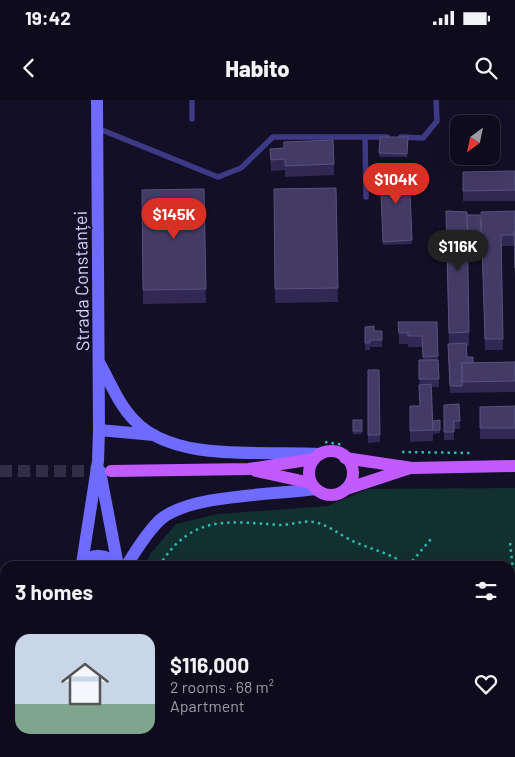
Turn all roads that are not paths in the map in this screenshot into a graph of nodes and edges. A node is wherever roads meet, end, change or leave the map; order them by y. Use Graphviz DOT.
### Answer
graph roads {
  1 [pos="97,100"];
  2 [pos="192,100"];
  3 [pos="436,100"];
  4 [pos="192,119"];
  5 [pos="98,128"];
  6 [pos="365,137"];
  7 [pos="366,197"];
  8 [pos="100,364"];
  9 [pos="99,430"];
  10 [pos="156,435"];
  11 [pos="318,452"];
  12 [pos="346,452"];
  13 [pos="98,461"];
  14 [pos="515,466"];
  15 [pos="412,468"];
  16 [pos="112,470"];
  17 [pos="249,470"];
  18 [pos="313,486"];
  19 [pos="346,489"];
  20 [pos="82,561"];
  21 [pos="87,561"];
  22 [pos="112,561"];
  23 [pos="117,561"];
  24 [pos="130,561"];
  1 -- 5 [label="street, Strada Constanței"];
  2 -- 4 [label="lane"];
  3 -- 6 [label="lane"];
  5 -- 6 [label="lane"];
  5 -- 8 [label="street, Strada Constanței"];
  6 -- 7 [label="lane"];
  8 -- 9 [label="street, Strada Constanței"];
  8 -- 10 [label="street"];
  9 -- 10 [label="street"];
  9 -- 13 [label="street, Strada Constanței"];
  10 -- 11 [label="street"];
  11 -- 12 [label="main road"];
  11 -- 17 [label="main road"];
  11 -- 18 [label="main road"];
  12 -- 15 [label="main road"];
  12 -- 19 [label="main road"];
  13 -- 20 [label="street, Strada Constanței"];
  13 -- 23 [label="street, Strada Constanței"];
  14 -- 15 [label="main road"];
  15 -- 19 [label="main road"];
  16 -- 17 [label="main road"];
  17 -- 18 [label="main road"];
  18 -- 19 [label="main road"];
  18 -- 24 [label="street"];
  21 -- 22 [label="street"];
}
